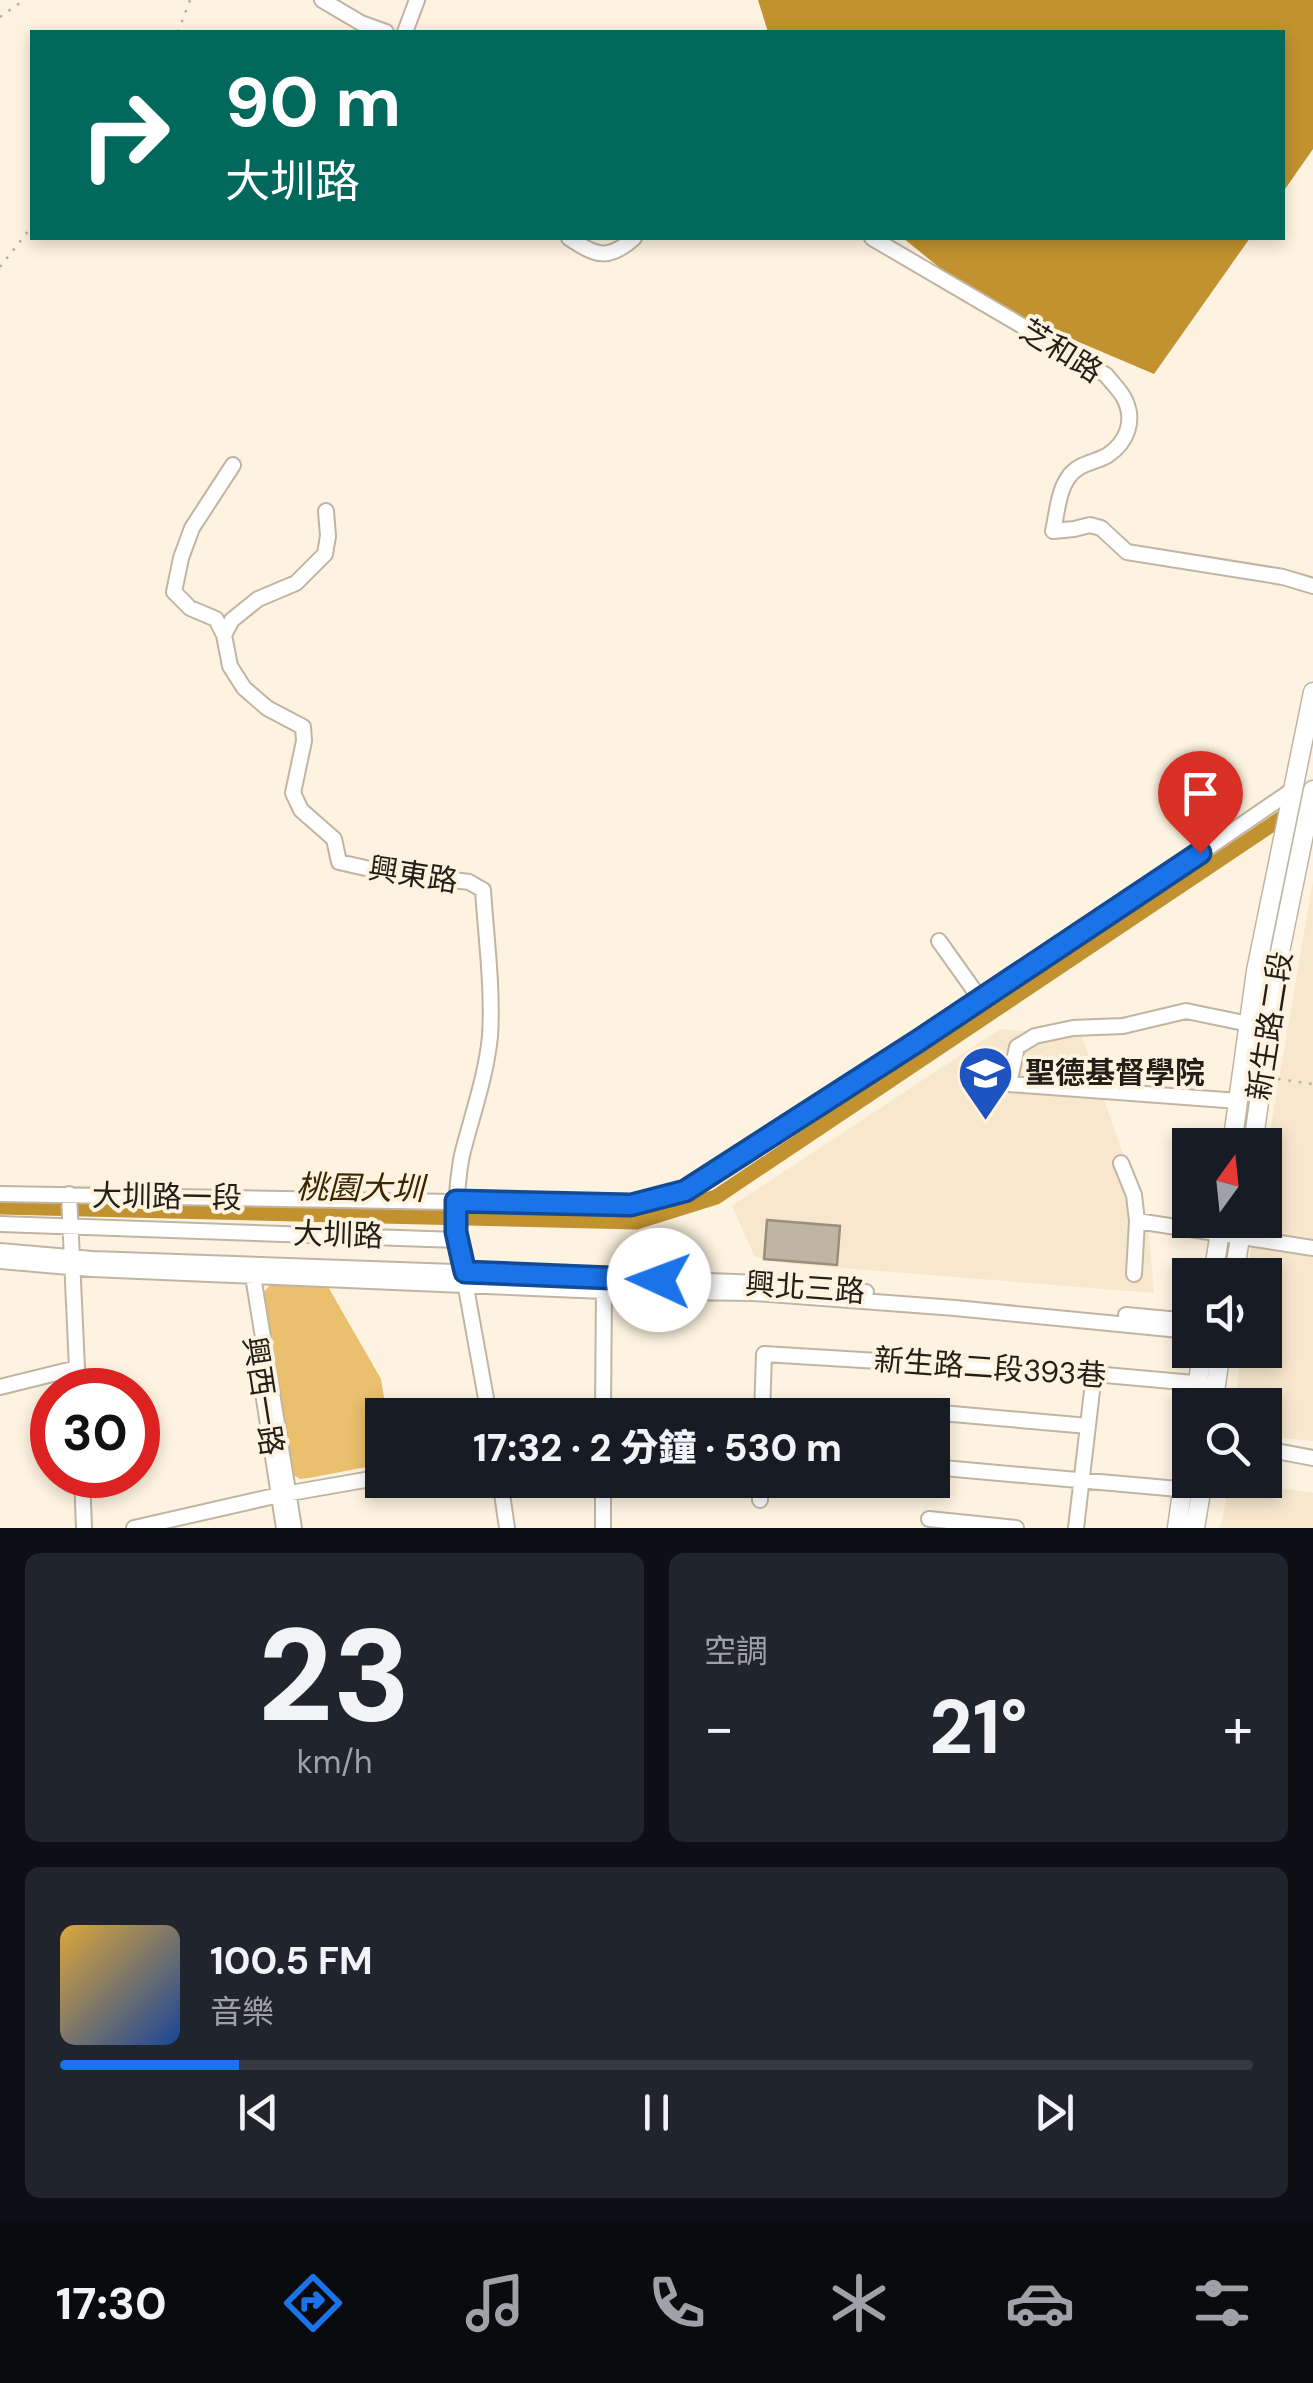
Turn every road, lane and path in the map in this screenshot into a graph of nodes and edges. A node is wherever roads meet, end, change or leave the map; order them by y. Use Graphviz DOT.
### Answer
graph roads {
  1 [pos="24,0"];
  2 [pos="190,0"];
  3 [pos="322,0"];
  4 [pos="417,0"];
  5 [pos="0,16"];
  6 [pos="179,30"];
  7 [pos="380,30"];
  8 [pos="406,30"];
  9 [pos="30,229"];
  10 [pos="572,240"];
  11 [pos="631,240"];
  12 [pos="875,240"];
  13 [pos="0,267"];
  14 [pos="233,465"];
  15 [pos="326,511"];
  16 [pos="1313,586"];
  17 [pos="224,635"];
  18 [pos="1313,692"];
  19 [pos="1292,790"];
  20 [pos="1313,790"];
  21 [pos="939,941"];
  22 [pos="980,1000"];
  23 [pos="1250,1024"];
  24 [pos="1262,1076"];
  25 [pos="1313,1084"];
  26 [pos="1238,1101"];
  27 [pos="1234,1128"];
  28 [pos="1255,1128"];
  29 [pos="1121,1163"];
  30 [pos="0,1194"];
  31 [pos="69,1194"];
  32 [pos="456,1202"];
  33 [pos="1137,1221"];
  34 [pos="0,1224"];
  35 [pos="1172,1224"];
  36 [pos="71,1227"];
  37 [pos="457,1236"];
  38 [pos="1278,1238"];
  39 [pos="1313,1248"];
  40 [pos="0,1251"];
  41 [pos="0,1261"];
  42 [pos="72,1263"];
  43 [pos="249,1271"];
  44 [pos="1134,1274"];
  45 [pos="466,1278"];
  46 [pos="604,1285"];
  47 [pos="1172,1319"];
  48 [pos="1172,1329"];
  49 [pos="77,1368"];
  50 [pos="1205,1368"];
  51 [pos="1214,1368"];
  52 [pos="1094,1374"];
  53 [pos="30,1380"];
  54 [pos="1207,1384"];
  55 [pos="0,1387"];
  56 [pos="1205,1388"];
  57 [pos="1208,1388"];
  58 [pos="486,1398"];
  59 [pos="604,1398"];
  60 [pos="763,1398"];
  61 [pos="950,1414"];
  62 [pos="1088,1426"];
  63 [pos="1282,1452"];
  64 [pos="1313,1458"];
  65 [pos="950,1468"];
  66 [pos="365,1480"];
  67 [pos="1083,1480"];
  68 [pos="1172,1485"];
  69 [pos="284,1494"];
  70 [pos="83,1498"];
  71 [pos="503,1498"];
  72 [pos="603,1498"];
  73 [pos="1191,1498"];
  74 [pos="1196,1498"];
  75 [pos="928,1519"];
  76 [pos="84,1528"];
  77 [pos="134,1528"];
  78 [pos="284,1528"];
  79 [pos="294,1528"];
  80 [pos="507,1528"];
  81 [pos="603,1528"];
  82 [pos="1016,1528"];
  83 [pos="1076,1528"];
  84 [pos="1177,1528"];
  85 [pos="1196,1528"];
  1 -- 5 [label="path"];
  2 -- 6 [label="path"];
  3 -- 7 [label="street"];
  4 -- 8 [label="street"];
  9 -- 13 [label="path"];
  10 -- 11 [label="street"];
  12 -- 16 [label="street, 芝和路"];
  14 -- 17 [label="street"];
  15 -- 17 [label="street"];
  17 -- 32 [label="street, 興東路"];
  18 -- 19 [label="main road, 新生路二段"];
  19 -- 22 [label="street, 大圳路一段"];
  19 -- 23 [label="main road, 新生路二段"];
  20 -- 24 [label="main road, 新生路二段"];
  21 -- 22 [label="street"];
  22 -- 32 [label="street, 大圳路一段"];
  23 -- 26 [label="main road, 新生路二段"];
  23 -- 26 [label="street"];
  24 -- 25 [label="path"];
  24 -- 28 [label="main road, 新生路二段"];
  26 -- 27 [label="main road, 新生路二段"];
  29 -- 33 [label="street"];
  30 -- 31 [label="street, 大圳路一段"];
  31 -- 32 [label="street, 大圳路一段"];
  31 -- 36 [label="street"];
  32 -- 37 [label="street"];
  33 -- 35 [label="street"];
  33 -- 44 [label="street"];
  34 -- 36 [label="street, 大圳路"];
  36 -- 37 [label="street, 大圳路"];
  36 -- 42 [label="street"];
  37 -- 45 [label="street"];
  38 -- 39 [label="street"];
  40 -- 42 [label="street"];
  41 -- 42 [label="street"];
  42 -- 43 [label="street"];
  42 -- 49 [label="street"];
  43 -- 45 [label="street"];
  43 -- 69 [label="street, 興西一路"];
  45 -- 46 [label="street"];
  45 -- 58 [label="street"];
  46 -- 47 [label="street, 興北三路"];
  46 -- 48 [label="street"];
  46 -- 59 [label="street"];
  50 -- 54 [label="main road"];
  51 -- 54 [label="main road"];
  52 -- 54 [label="street, 新生路二段393巷"];
  52 -- 60 [label="street, 新生路二段393巷"];
  52 -- 62 [label="street"];
  53 -- 55 [label="street"];
  54 -- 56 [label="main road"];
  54 -- 57 [label="main road"];
  61 -- 62 [label="street"];
  62 -- 67 [label="street"];
  63 -- 64 [label="street"];
  65 -- 67 [label="street"];
  66 -- 69 [label="street"];
  67 -- 68 [label="street"];
  67 -- 83 [label="street"];
  69 -- 77 [label="street"];
  69 -- 78 [label="street, 興西一路"];
  69 -- 79 [label="street"];
  70 -- 76 [label="street"];
  71 -- 80 [label="street"];
  72 -- 81 [label="street"];
  73 -- 84 [label="main road"];
  74 -- 85 [label="main road"];
  75 -- 82 [label="street"];
}
